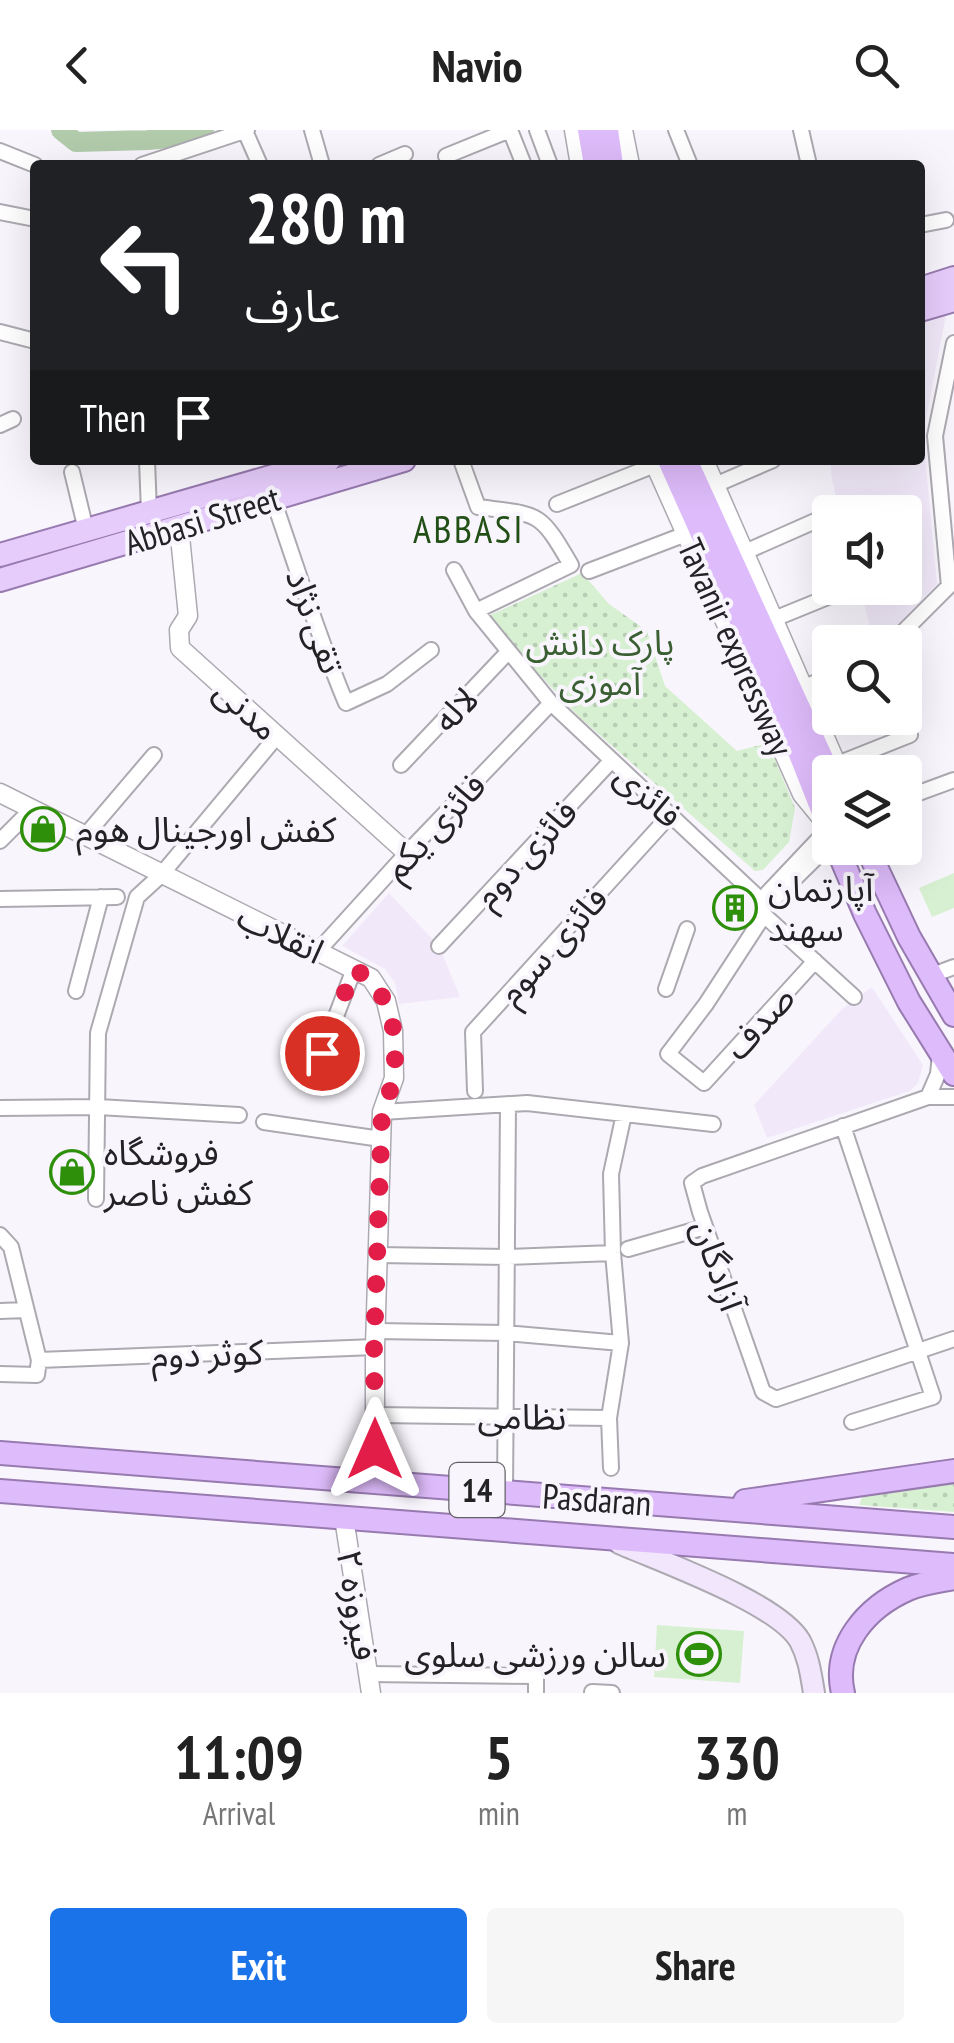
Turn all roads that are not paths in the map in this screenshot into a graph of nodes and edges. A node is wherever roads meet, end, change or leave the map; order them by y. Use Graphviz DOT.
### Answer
graph roads {
  1 [pos="246,130"];
  2 [pos="312,130"];
  3 [pos="528,130"];
  4 [pos="537,130"];
  5 [pos="574,130"];
  6 [pos="589,130"];
  7 [pos="607,130"];
  8 [pos="676,130"];
  9 [pos="801,130"];
  10 [pos="511,132"];
  11 [pos="0,151"];
  12 [pos="623,152"];
  13 [pos="405,154"];
  14 [pos="446,156"];
  15 [pos="157,160"];
  16 [pos="258,160"];
  17 [pos="321,160"];
  18 [pos="391,160"];
  19 [pos="522,160"];
  20 [pos="548,160"];
  21 [pos="579,160"];
  22 [pos="594,160"];
  23 [pos="688,160"];
  24 [pos="808,160"];
  25 [pos="30,163"];
  26 [pos="0,212"];
  27 [pos="30,219"];
  28 [pos="946,220"];
  29 [pos="925,225"];
  30 [pos="954,278"];
  31 [pos="925,287"];
  32 [pos="954,300"];
  33 [pos="925,309"];
  34 [pos="0,332"];
  35 [pos="30,340"];
  36 [pos="954,343"];
  37 [pos="954,458"];
  38 [pos="938,464"];
  39 [pos="147,465"];
  40 [pos="384,465"];
  41 [pos="463,465"];
  42 [pos="652,465"];
  43 [pos="660,465"];
  44 [pos="661,465"];
  45 [pos="688,465"];
  46 [pos="706,465"];
  47 [pos="761,465"];
  48 [pos="276,467"];
  49 [pos="72,472"];
  50 [pos="715,485"];
  51 [pos="262,495"];
  52 [pos="557,504"];
  53 [pos="149,512"];
  54 [pos="812,522"];
  55 [pos="179,527"];
  56 [pos="86,530"];
  57 [pos="686,534"];
  58 [pos="950,546"];
  59 [pos="745,552"];
  60 [pos="0,555"];
  61 [pos="454,570"];
  62 [pos="589,571"];
  63 [pos="0,580"];
  64 [pos="812,604"];
  65 [pos="476,611"];
  66 [pos="774,619"];
  67 [pos="910,625"];
  68 [pos="431,650"];
  69 [pos="508,652"];
  70 [pos="812,684"];
  71 [pos="805,687"];
  72 [pos="551,703"];
  73 [pos="908,735"];
  74 [pos="277,736"];
  75 [pos="804,740"];
  76 [pos="154,755"];
  77 [pos="819,755"];
  78 [pos="830,755"];
  79 [pos="868,755"];
  80 [pos="610,761"];
  81 [pos="401,764"];
  82 [pos="812,767"];
  83 [pos="954,780"];
  84 [pos="922,792"];
  85 [pos="0,793"];
  86 [pos="812,806"];
  87 [pos="32,809"];
  88 [pos="670,814"];
  89 [pos="85,836"];
  90 [pos="0,842"];
  91 [pos="812,849"];
  92 [pos="407,853"];
  93 [pos="812,860"];
  94 [pos="845,865"];
  95 [pos="876,865"];
  96 [pos="161,874"];
  97 [pos="0,899"];
  98 [pos="761,905"];
  99 [pos="744,912"];
  100 [pos="688,929"];
  101 [pos="439,946"];
  102 [pos="318,950"];
  103 [pos="815,961"];
  104 [pos="954,967"];
  105 [pos="354,969"];
  106 [pos="930,976"];
  107 [pos="666,989"];
  108 [pos="76,991"];
  109 [pos="854,997"];
  110 [pos="954,1016"];
  111 [pos="940,1052"];
  112 [pos="322,1053"];
  113 [pos="954,1074"];
  114 [pos="475,1091"];
  115 [pos="928,1097"];
  116 [pos="954,1097"];
  117 [pos="508,1104"];
  118 [pos="0,1108"];
  119 [pos="98,1108"];
  120 [pos="382,1112"];
  121 [pos="624,1114"];
  122 [pos="239,1115"];
  123 [pos="264,1122"];
  124 [pos="714,1124"];
  125 [pos="843,1126"];
  126 [pos="381,1139"];
  127 [pos="96,1199"];
  128 [pos="705,1227"];
  129 [pos="0,1236"];
  130 [pos="621,1251"];
  131 [pos="378,1254"];
  132 [pos="507,1256"];
  133 [pos="26,1310"];
  134 [pos="0,1312"];
  135 [pos="506,1333"];
  136 [pos="375,1339"];
  137 [pos="954,1339"];
  138 [pos="621,1344"];
  139 [pos="917,1351"];
  140 [pos="39,1360"];
  141 [pos="0,1374"];
  142 [pos="506,1415"];
  143 [pos="375,1416"];
  144 [pos="609,1418"];
  145 [pos="852,1422"];
  146 [pos="0,1453"];
  147 [pos="610,1468"];
  148 [pos="954,1471"];
  149 [pos="375,1483"];
  150 [pos="0,1491"];
  151 [pos="505,1492"];
  152 [pos="704,1507"];
  153 [pos="344,1518"];
  154 [pos="954,1527"];
  155 [pos="608,1538"];
  156 [pos="954,1565"];
  157 [pos="954,1578"];
  158 [pos="370,1684"];
  159 [pos="592,1692"];
  160 [pos="536,1693"];
  161 [pos="612,1693"];
  162 [pos="814,1693"];
  163 [pos="843,1693"];
  1 -- 15 [label="street"];
  1 -- 16 [label="street"];
  2 -- 17 [label="street"];
  3 -- 10 [label="street"];
  4 -- 20 [label="street"];
  5 -- 21 [label="street"];
  6 -- 22 [label="highway"];
  7 -- 12 [label="highway"];
  8 -- 23 [label="street"];
  9 -- 24 [label="street"];
  10 -- 14 [label="street"];
  10 -- 19 [label="street"];
  11 -- 25 [label="street"];
  13 -- 18 [label="street"];
  26 -- 27 [label="street"];
  28 -- 29 [label="street"];
  30 -- 31 [label="main road"];
  32 -- 33 [label="main road"];
  34 -- 35 [label="street"];
  36 -- 38 [label="street"];
  37 -- 38 [label="street"];
  38 -- 58 [label="street"];
  39 -- 53 [label="street"];
  40 -- 51 [label="main road, Abbasi Street"];
  41 -- 65 [label="street"];
  42 -- 52 [label="street"];
  43 -- 57 [label="street, Tavanir expressway"];
  44 -- 75 [label="highway"];
  45 -- 75 [label="highway"];
  46 -- 50 [label="street, Tavanir expressway"];
  47 -- 50 [label="street"];
  48 -- 51 [label="main road, Abbasi Street"];
  49 -- 56 [label="street"];
  50 -- 59 [label="street, Tavanir expressway"];
  51 -- 53 [label="main road, Abbasi Street"];
  51 -- 55 [label="main road, Abbasi Street"];
  51 -- 68 [label="street, تقی نژاد"];
  53 -- 56 [label="main road, Abbasi Street"];
  54 -- 59 [label="street"];
  55 -- 63 [label="main road, Abbasi Street"];
  55 -- 74 [label="street, مدنی"];
  56 -- 60 [label="main road, Abbasi Street"];
  57 -- 62 [label="street"];
  57 -- 86 [label="street, Tavanir expressway"];
  58 -- 67 [label="street"];
  59 -- 66 [label="street, Tavanir expressway"];
  61 -- 65 [label="street, فائزی"];
  64 -- 66 [label="street"];
  65 -- 69 [label="street, فائزی"];
  66 -- 71 [label="street, Tavanir expressway"];
  69 -- 72 [label="street, فائزی"];
  69 -- 81 [label="street, لاله"];
  70 -- 71 [label="street"];
  71 -- 78 [label="street, Tavanir expressway"];
  72 -- 80 [label="street, فائزی"];
  72 -- 92 [label="street, فائزی یکم"];
  73 -- 79 [label="street"];
  74 -- 92 [label="street, مدنی"];
  74 -- 96 [label="street"];
  75 -- 77 [label="highway, Tavanir expressway"];
  75 -- 82 [label="highway, Tavanir expressway"];
  76 -- 89 [label="street"];
  80 -- 88 [label="street, فائزی"];
  80 -- 101 [label="street, فائزی دوم"];
  83 -- 84 [label="street"];
  85 -- 87 [label="street, انقلاب"];
  87 -- 89 [label="street, انقلاب"];
  87 -- 90 [label="street"];
  88 -- 98 [label="street, فائزی"];
  88 -- 114 [label="street, فائزی سوم"];
  89 -- 96 [label="street, انقلاب"];
  91 -- 98 [label="street"];
  92 -- 102 [label="street, فائزی یکم"];
  93 -- 98 [label="street"];
  94 -- 111 [label="highway"];
  95 -- 106 [label="highway"];
  96 -- 102 [label="street, انقلاب"];
  96 -- 119 [label="street"];
  97 -- 108 [label="street"];
  98 -- 99 [label="street"];
  98 -- 103 [label="street, فائزی"];
  98 -- 103 [label="street, صدف"];
  100 -- 107 [label="street"];
  102 -- 105 [label="street, انقلاب"];
  103 -- 109 [label="street, فائزی"];
  104 -- 106 [label="street"];
  105 -- 112 [label="street"];
  105 -- 120 [label="street, انقلاب"];
  106 -- 110 [label="highway"];
  111 -- 113 [label="highway"];
  111 -- 115 [label="street"];
  115 -- 116 [label="street, آزادگان"];
  115 -- 125 [label="street, آزادگان"];
  117 -- 120 [label="street"];
  117 -- 121 [label="street"];
  117 -- 132 [label="street"];
  118 -- 119 [label="street"];
  119 -- 122 [label="street"];
  119 -- 127 [label="street"];
  120 -- 126 [label="street, انقلاب"];
  121 -- 124 [label="street"];
  121 -- 130 [label="street"];
  123 -- 126 [label="street"];
  125 -- 128 [label="street, آزادگان"];
  125 -- 139 [label="street"];
  126 -- 131 [label="street, انقلاب"];
  128 -- 130 [label="street"];
  128 -- 139 [label="street, آزادگان"];
  129 -- 133 [label="street"];
  130 -- 132 [label="street"];
  130 -- 138 [label="street"];
  131 -- 132 [label="street"];
  131 -- 136 [label="street, انقلاب"];
  132 -- 135 [label="street"];
  133 -- 134 [label="street"];
  133 -- 140 [label="street"];
  135 -- 136 [label="street, کوثر دوم"];
  135 -- 138 [label="street, کوثر دوم"];
  135 -- 142 [label="street"];
  136 -- 140 [label="street, کوثر دوم"];
  136 -- 143 [label="street, انقلاب"];
  137 -- 139 [label="street, آزادگان"];
  138 -- 144 [label="street"];
  139 -- 145 [label="street"];
  140 -- 141 [label="street, کوثر دوم"];
  142 -- 143 [label="street, نظامی"];
  142 -- 144 [label="street, نظامی"];
  142 -- 151 [label="street"];
  143 -- 149 [label="street, انقلاب"];
  144 -- 147 [label="street"];
  146 -- 149 [label="highway, Pasdaran / 14"];
  148 -- 152 [label="highway"];
  149 -- 151 [label="highway, Pasdaran / 14"];
  150 -- 153 [label="highway, Pasdaran / 14"];
  151 -- 152 [label="highway, Pasdaran / 14"];
  152 -- 154 [label="highway, Pasdaran / 14"];
  153 -- 155 [label="highway, Pasdaran / 14"];
  153 -- 158 [label="street, فیروزه ٢"];
  155 -- 156 [label="highway, Pasdaran / 14"];
  155 -- 162 [label="main road"];
  157 -- 163 [label="highway"];
  158 -- 160 [label="street"];
  159 -- 161 [label="street"];
}
